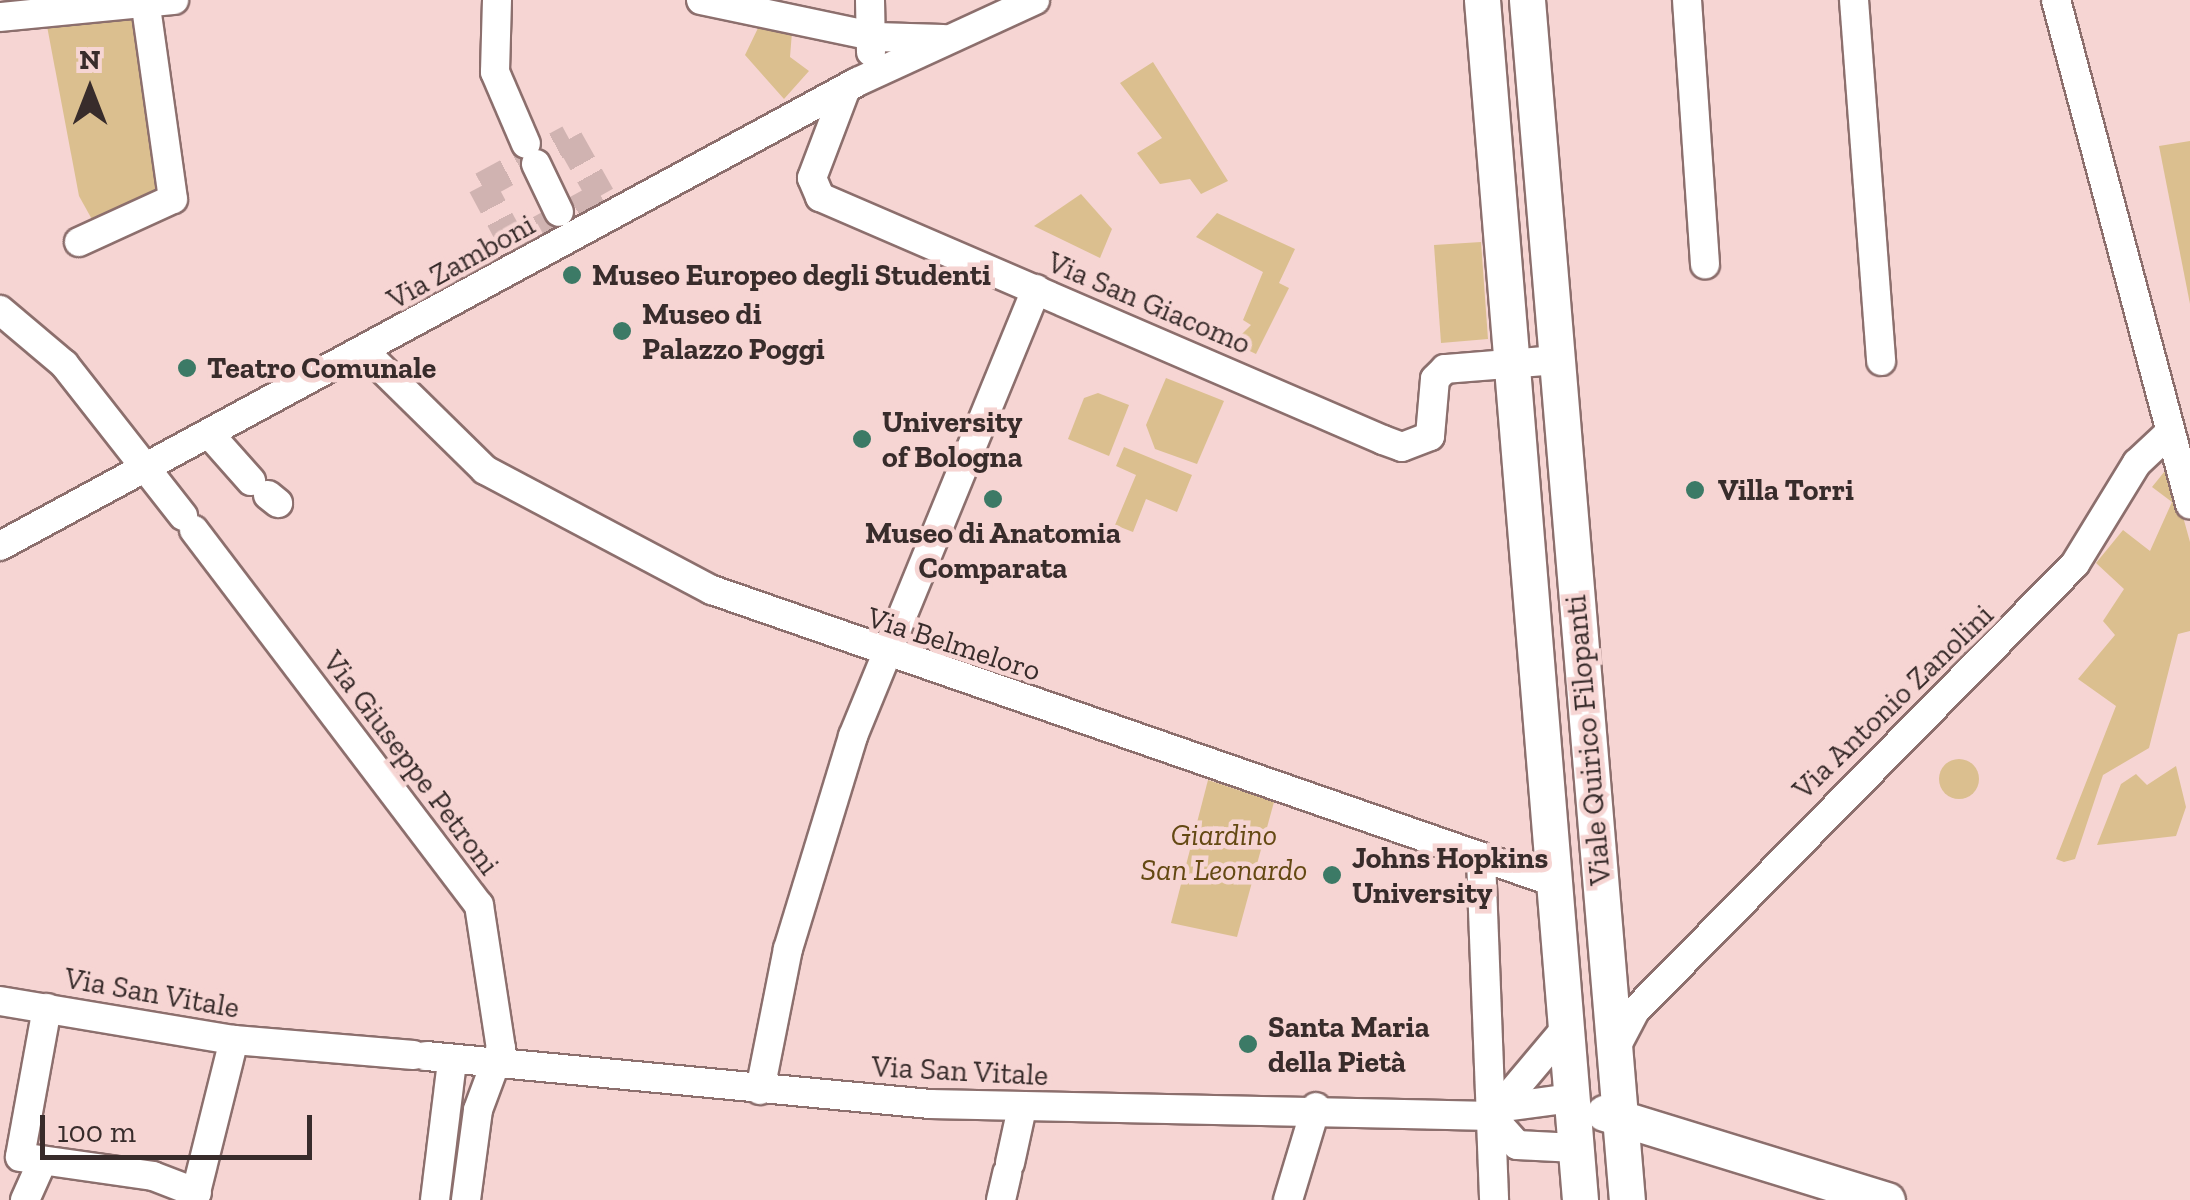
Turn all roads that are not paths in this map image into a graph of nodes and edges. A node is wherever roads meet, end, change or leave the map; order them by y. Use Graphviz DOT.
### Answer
graph roads {
  1 [pos="174,0"];
  2 [pos="497,0"];
  3 [pos="701,0"];
  4 [pos="870,0"];
  5 [pos="1035,0"];
  6 [pos="1482,0"];
  7 [pos="1527,0"];
  8 [pos="1687,0"];
  9 [pos="1854,0"];
  10 [pos="2056,0"];
  11 [pos="144,3"];
  12 [pos="0,17"];
  13 [pos="868,34"];
  14 [pos="954,38"];
  15 [pos="851,86"];
  16 [pos="566,225"];
  17 [pos="79,242"];
  18 [pos="1705,264"];
  19 [pos="1036,289"];
  20 [pos="0,310"];
  21 [pos="365,352"];
  22 [pos="1556,360"];
  23 [pos="1882,361"];
  24 [pos="1512,363"];
  25 [pos="2154,393"];
  26 [pos="2169,432"];
  27 [pos="212,437"];
  28 [pos="2138,463"];
  29 [pos="146,468"];
  30 [pos="265,493"];
  31 [pos="2190,504"];
  32 [pos="0,546"];
  33 [pos="883,655"];
  34 [pos="1481,859"];
  35 [pos="1554,882"];
  36 [pos="1607,964"];
  37 [pos="1674,972"];
  38 [pos="0,1001"];
  39 [pos="47,1008"];
  40 [pos="1566,1028"];
  41 [pos="234,1040"];
  42 [pos="1615,1049"];
  43 [pos="430,1057"];
  44 [pos="499,1066"];
  45 [pos="760,1090"];
  46 [pos="1572,1098"];
  47 [pos="1316,1107"];
  48 [pos="1022,1108"];
  49 [pos="1498,1112"];
  50 [pos="1621,1121"];
  51 [pos="1576,1148"];
  52 [pos="42,1162"];
  53 [pos="1006,1179"];
  54 [pos="437,1190"];
  55 [pos="468,1192"];
  56 [pos="195,1196"];
  57 [pos="25,1200"];
  58 [pos="1288,1200"];
  59 [pos="1494,1200"];
  60 [pos="1580,1200"];
  61 [pos="1628,1200"];
  62 [pos="1886,1200"];
  1 -- 11 [label="street"];
  2 -- 16 [label="street"];
  3 -- 13 [label="street, Via Zamboni"];
  4 -- 13 [label="street"];
  5 -- 14 [label="street, Via Zamboni"];
  6 -- 24 [label="main road, Viale Quirico Filopanti"];
  7 -- 22 [label="main road, Viale Quirico Filopanti"];
  8 -- 18 [label="street"];
  9 -- 23 [label="street"];
  10 -- 25 [label="street, Via Antonio Zanolini"];
  11 -- 12 [label="street"];
  11 -- 17 [label="street"];
  13 -- 14 [label="street, Via Zamboni"];
  13 -- 15 [label="street"];
  14 -- 15 [label="street, Via Zamboni"];
  15 -- 16 [label="street, Via Zamboni"];
  15 -- 19 [label="street, Via San Giacomo"];
  16 -- 21 [label="street, Via Zamboni"];
  19 -- 24 [label="street, Via San Giacomo"];
  19 -- 33 [label="street"];
  20 -- 29 [label="street, Via Giuseppe Petroni"];
  21 -- 27 [label="street, Via Zamboni"];
  21 -- 33 [label="street, Via Belmeloro"];
  22 -- 24 [label="street"];
  22 -- 36 [label="main road, Viale Quirico Filopanti"];
  24 -- 35 [label="main road, Viale Quirico Filopanti"];
  25 -- 26 [label="street"];
  25 -- 28 [label="street, Via Antonio Zanolini"];
  26 -- 28 [label="street, Via Antonio Zanolini"];
  26 -- 31 [label="street"];
  27 -- 29 [label="street, Via Zamboni"];
  27 -- 30 [label="street"];
  28 -- 37 [label="street, Via Antonio Zanolini"];
  29 -- 32 [label="street, Via Zamboni"];
  29 -- 44 [label="street, Via Giuseppe Petroni"];
  33 -- 34 [label="street, Via Belmeloro"];
  33 -- 45 [label="street"];
  34 -- 35 [label="street, Via Belmeloro"];
  34 -- 49 [label="street"];
  35 -- 40 [label="main road, Viale Quirico Filopanti"];
  36 -- 37 [label="street"];
  36 -- 42 [label="main road, Viale Quirico Filopanti"];
  37 -- 42 [label="street, Via Antonio Zanolini"];
  38 -- 39 [label="street, Via San Vitale"];
  39 -- 41 [label="street, Via San Vitale"];
  39 -- 52 [label="street"];
  40 -- 46 [label="main road, Viale Quirico Filopanti"];
  40 -- 49 [label="street"];
  41 -- 43 [label="street, Via San Vitale"];
  41 -- 56 [label="street"];
  42 -- 50 [label="main road, Viale Quirico Filopanti"];
  43 -- 44 [label="street, Via San Vitale"];
  43 -- 54 [label="street"];
  44 -- 45 [label="street, Via San Vitale"];
  44 -- 55 [label="street"];
  45 -- 48 [label="street, Via San Vitale"];
  46 -- 49 [label="street, Via San Vitale"];
  46 -- 50 [label="main road"];
  46 -- 51 [label="main road, Viale Quirico Filopanti"];
  47 -- 48 [label="street, Via San Vitale"];
  47 -- 49 [label="street, Via San Vitale"];
  47 -- 58 [label="street"];
  48 -- 53 [label="street"];
  49 -- 51 [label="street"];
  49 -- 59 [label="street"];
  50 -- 51 [label="main road"];
  50 -- 61 [label="main road, Viale Quirico Filopanti"];
  50 -- 62 [label="main road"];
  51 -- 60 [label="main road, Viale Quirico Filopanti"];
  52 -- 56 [label="street"];
  52 -- 57 [label="street"];
  54 -- 55 [label="street"];
}
